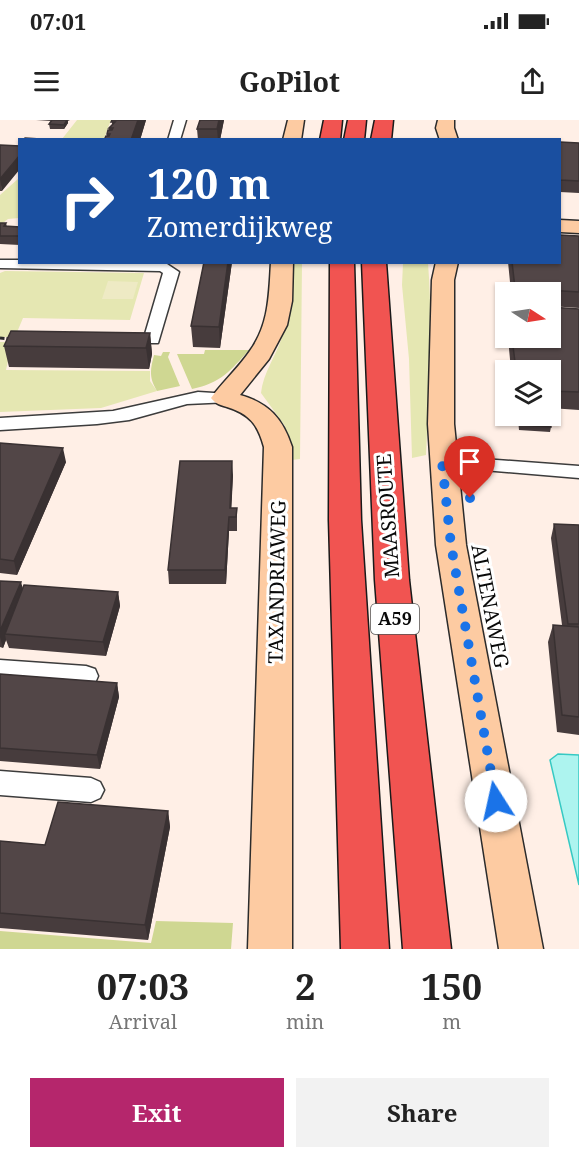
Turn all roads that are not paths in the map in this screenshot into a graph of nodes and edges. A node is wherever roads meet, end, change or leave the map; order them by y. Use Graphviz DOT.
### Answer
graph roads {
  1 [pos="180,120"];
  2 [pos="296,120"];
  3 [pos="333,120"];
  4 [pos="357,120"];
  5 [pos="384,120"];
  6 [pos="175,138"];
  7 [pos="292,138"];
  8 [pos="330,138"];
  9 [pos="354,138"];
  10 [pos="381,138"];
  11 [pos="561,226"];
  12 [pos="579,227"];
  13 [pos="0,264"];
  14 [pos="139,264"];
  15 [pos="282,264"];
  16 [pos="322,264"];
  17 [pos="342,264"];
  18 [pos="374,264"];
  19 [pos="442,268"];
  20 [pos="106,339"];
  21 [pos="341,363"];
  22 [pos="224,399"];
  23 [pos="0,424"];
  24 [pos="442,462"];
  25 [pos="579,472"];
  26 [pos="0,669"];
  27 [pos="86,676"];
  28 [pos="0,783"];
  29 [pos="91,790"];
  30 [pos="270,949"];
  31 [pos="365,949"];
  32 [pos="428,949"];
  33 [pos="521,949"];
  1 -- 6 [label="street"];
  2 -- 7 [label="main road"];
  3 -- 8 [label="highway"];
  4 -- 9 [label="highway"];
  5 -- 10 [label="highway"];
  11 -- 12 [label="main road"];
  13 -- 14 [label="street"];
  14 -- 20 [label="street"];
  15 -- 22 [label="main road"];
  16 -- 21 [label="highway, A59"];
  17 -- 21 [label="highway, MAASROUTE / A59"];
  18 -- 32 [label="highway, MAASROUTE / A59"];
  19 -- 24 [label="main road, ALTENAWEG"];
  21 -- 31 [label="highway, MAASROUTE / A59"];
  22 -- 23 [label="street"];
  22 -- 30 [label="main road, TAXANDRIAWEG"];
  24 -- 25 [label="street"];
  24 -- 33 [label="main road, ALTENAWEG"];
  26 -- 27 [label="street"];
  28 -- 29 [label="street"];
}
